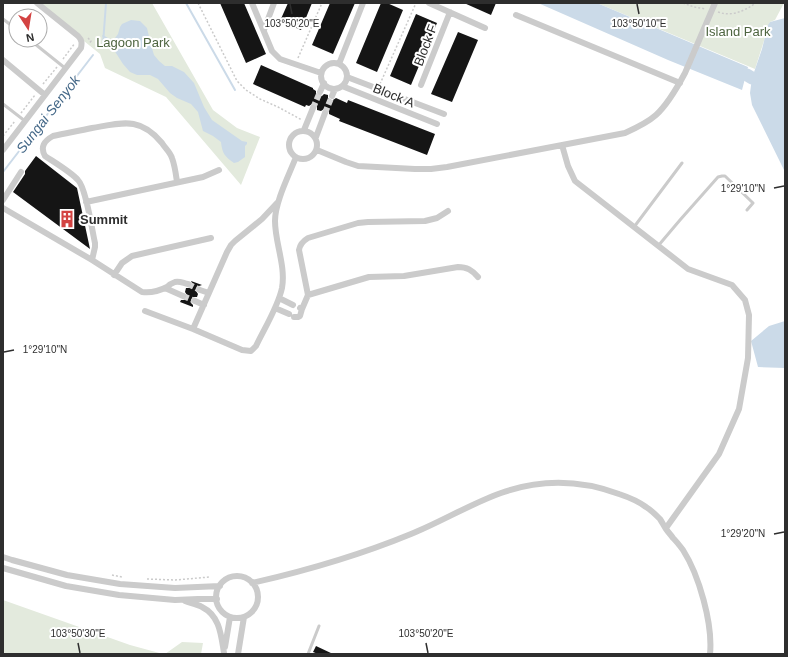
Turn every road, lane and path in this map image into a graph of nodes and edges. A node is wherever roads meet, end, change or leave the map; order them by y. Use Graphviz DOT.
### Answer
graph roads {
  1 [pos="37,3"];
  2 [pos="198,3"];
  3 [pos="252,3"];
  4 [pos="274,3"];
  5 [pos="322,3"];
  6 [pos="364,3"];
  7 [pos="416,3"];
  8 [pos="429,3"];
  9 [pos="683,3"];
  10 [pos="715,3"];
  11 [pos="756,3"];
  12 [pos="712,10"];
  13 [pos="450,12"];
  14 [pos="516,15"];
  15 [pos="485,28"];
  16 [pos="264,30"];
  17 [pos="40,48"];
  18 [pos="3,60"];
  19 [pos="295,64"];
  20 [pos="339,64"];
  21 [pos="65,68"];
  22 [pos="321,73"];
  23 [pos="347,77"];
  24 [pos="324,83"];
  25 [pos="680,83"];
  26 [pos="421,85"];
  27 [pos="342,86"];
  28 [pos="378,88"];
  29 [pos="335,89"];
  30 [pos="320,92"];
  31 [pos="45,94"];
  32 [pos="332,96"];
  33 [pos="3,104"];
  34 [pos="313,108"];
  35 [pos="325,113"];
  36 [pos="444,114"];
  37 [pos="25,121"];
  38 [pos="307,123"];
  39 [pos="437,124"];
  40 [pos="304,130"];
  41 [pos="316,137"];
  42 [pos="562,145"];
  43 [pos="4,148"];
  44 [pos="317,150"];
  45 [pos="296,157"];
  46 [pos="682,163"];
  47 [pos="219,170"];
  48 [pos="21,172"];
  49 [pos="177,182"];
  50 [pos="3,200"];
  51 [pos="279,201"];
  52 [pos="86,202"];
  53 [pos="3,208"];
  54 [pos="747,210"];
  55 [pos="448,211"];
  56 [pos="634,227"];
  57 [pos="211,238"];
  58 [pos="658,246"];
  59 [pos="92,260"];
  60 [pos="114,275"];
  61 [pos="478,277"];
  62 [pos="188,284"];
  63 [pos="164,288"];
  64 [pos="200,290"];
  65 [pos="209,293"];
  66 [pos="308,295"];
  67 [pos="183,296"];
  68 [pos="279,298"];
  69 [pos="195,301"];
  70 [pos="204,305"];
  71 [pos="298,307"];
  72 [pos="275,308"];
  73 [pos="145,311"];
  74 [pos="193,329"];
  75 [pos="666,528"];
  76 [pos="3,557"];
  77 [pos="3,568"];
  78 [pos="107,574"];
  79 [pos="122,577"];
  80 [pos="210,577"];
  81 [pos="145,578"];
  82 [pos="252,583"];
  83 [pos="220,586"];
  84 [pos="180,599"];
  85 [pos="216,599"];
  86 [pos="230,617"];
  87 [pos="244,617"];
  88 [pos="319,626"];
  89 [pos="224,654"];
  90 [pos="238,654"];
  91 [pos="308,654"];
  92 [pos="710,654"];
  1 -- 21 [label="street"];
  2 -- 38 [label="path"];
  3 -- 16 [label="street"];
  4 -- 16 [label="street"];
  5 -- 19 [label="path"];
  6 -- 20 [label="street"];
  7 -- 28 [label="path"];
  8 -- 13 [label="street"];
  9 -- 12 [label="path"];
  10 -- 12 [label="street"];
  11 -- 12 [label="path"];
  12 -- 25 [label="street"];
  13 -- 15 [label="street"];
  13 -- 26 [label="street, Block F"];
  14 -- 25 [label="street"];
  16 -- 19 [label="street"];
  17 -- 21 [label="lane"];
  18 -- 31 [label="street"];
  19 -- 22 [label="street"];
  20 -- 22 [label="street"];
  20 -- 23 [label="street"];
  21 -- 31 [label="street"];
  22 -- 24 [label="street"];
  23 -- 27 [label="street"];
  23 -- 28 [label="street"];
  24 -- 29 [label="street"];
  24 -- 30 [label="street"];
  25 -- 42 [label="street"];
  27 -- 29 [label="street"];
  27 -- 39 [label="street, Block A"];
  28 -- 36 [label="street"];
  29 -- 32 [label="street"];
  31 -- 37 [label="street"];
  33 -- 37 [label="lane"];
  34 -- 38 [label="street"];
  35 -- 41 [label="street"];
  37 -- 43 [label="street"];
  38 -- 40 [label="street"];
  40 -- 41 [label="street"];
  40 -- 45 [label="street"];
  41 -- 44 [label="street"];
  42 -- 44 [label="street"];
  42 -- 56 [label="street"];
  44 -- 45 [label="street"];
  45 -- 51 [label="street"];
  46 -- 56 [label="lane"];
  47 -- 49 [label="street"];
  48 -- 50 [label="street"];
  49 -- 52 [label="street"];
  49 -- 52 [label="street"];
  51 -- 65 [label="street"];
  51 -- 68 [label="street"];
  52 -- 59 [label="street"];
  53 -- 59 [label="street"];
  54 -- 58 [label="lane"];
  55 -- 66 [label="street"];
  56 -- 58 [label="street"];
  57 -- 60 [label="street"];
  58 -- 75 [label="street"];
  59 -- 60 [label="street"];
  60 -- 63 [label="street"];
  61 -- 66 [label="street"];
  62 -- 63 [label="street"];
  63 -- 67 [label="street"];
  64 -- 65 [label="street"];
  65 -- 70 [label="street"];
  66 -- 71 [label="street"];
  68 -- 71 [label="street"];
  68 -- 72 [label="street"];
  69 -- 70 [label="street"];
  70 -- 74 [label="street"];
  71 -- 72 [label="street"];
  72 -- 74 [label="street"];
  73 -- 74 [label="street"];
  75 -- 82 [label="street"];
  75 -- 92 [label="street"];
  76 -- 83 [label="street"];
  77 -- 84 [label="street"];
  78 -- 79 [label="path"];
  80 -- 81 [label="path"];
  82 -- 83 [label="street"];
  82 -- 87 [label="street"];
  83 -- 85 [label="street"];
  84 -- 85 [label="street"];
  84 -- 89 [label="street"];
  85 -- 86 [label="street"];
  86 -- 87 [label="street"];
  86 -- 89 [label="street"];
  87 -- 90 [label="street"];
  88 -- 91 [label="lane"];
}
